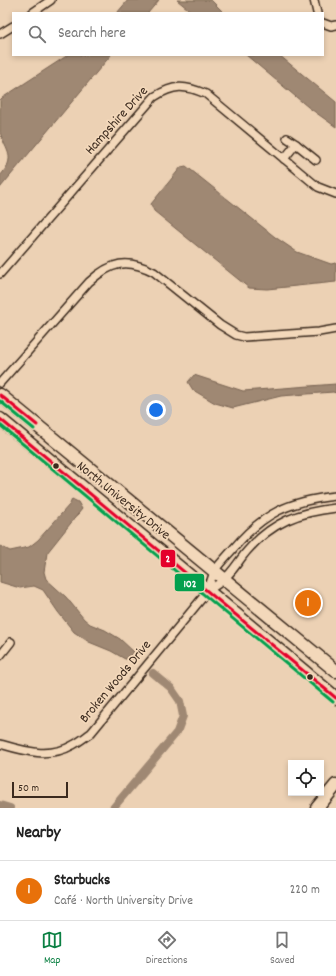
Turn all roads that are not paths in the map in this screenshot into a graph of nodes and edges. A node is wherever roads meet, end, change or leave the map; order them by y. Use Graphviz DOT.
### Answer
graph roads {
  1 [pos="51,0"];
  2 [pos="314,0"];
  3 [pos="33,12"];
  4 [pos="317,12"];
  5 [pos="324,23"];
  6 [pos="336,25"];
  7 [pos="12,27"];
  8 [pos="0,34"];
  9 [pos="287,138"];
  10 [pos="296,144"];
  11 [pos="284,159"];
  12 [pos="316,160"];
  13 [pos="336,194"];
  14 [pos="0,274"];
  15 [pos="336,329"];
  16 [pos="0,383"];
  17 [pos="0,395"];
  18 [pos="0,419"];
  19 [pos="96,473"];
  20 [pos="110,485"];
  21 [pos="83,488"];
  22 [pos="336,496"];
  23 [pos="310,499"];
  24 [pos="98,500"];
  25 [pos="336,508"];
  26 [pos="310,512"];
  27 [pos="238,543"];
  28 [pos="247,551"];
  29 [pos="215,571"];
  30 [pos="224,579"];
  31 [pos="208,591"];
  32 [pos="11,642"];
  33 [pos="0,656"];
  34 [pos="336,671"];
  35 [pos="336,698"];
  36 [pos="0,744"];
  37 [pos="336,785"];
  38 [pos="317,808"];
  1 -- 3 [label="street"];
  2 -- 4 [label="street"];
  5 -- 6 [label="street"];
  7 -- 8 [label="street"];
  9 -- 10 [label="street"];
  10 -- 11 [label="street"];
  10 -- 12 [label="street"];
  11 -- 13 [label="street, Hampshire Drive"];
  11 -- 14 [label="street, Hampshire Drive"];
  15 -- 16 [label="street"];
  17 -- 19 [label="main road, North University Drive"];
  18 -- 21 [label="main road, North University Drive"];
  19 -- 20 [label="main road, North University Drive"];
  19 -- 21 [label="main road"];
  20 -- 24 [label="main road"];
  20 -- 29 [label="main road, North University Drive"];
  21 -- 24 [label="main road, North University Drive"];
  22 -- 23 [label="street, Broken Woods Drive"];
  23 -- 26 [label="street"];
  23 -- 27 [label="street, Broken Woods Drive"];
  24 -- 31 [label="main road, North University Drive"];
  25 -- 26 [label="street, Broken Woods Drive"];
  26 -- 28 [label="street, Broken Woods Drive"];
  27 -- 28 [label="street"];
  27 -- 29 [label="street, Broken Woods Drive"];
  28 -- 30 [label="street, Broken Woods Drive"];
  29 -- 30 [label="main road, North University Drive"];
  29 -- 31 [label="street, Broken Woods Drive"];
  30 -- 31 [label="street, Broken Woods Drive"];
  30 -- 34 [label="main road, North University Drive"];
  31 -- 35 [label="main road, North University Drive"];
  31 -- 36 [label="street, Broken Woods Drive"];
  32 -- 33 [label="street"];
  37 -- 38 [label="main road"];
}
